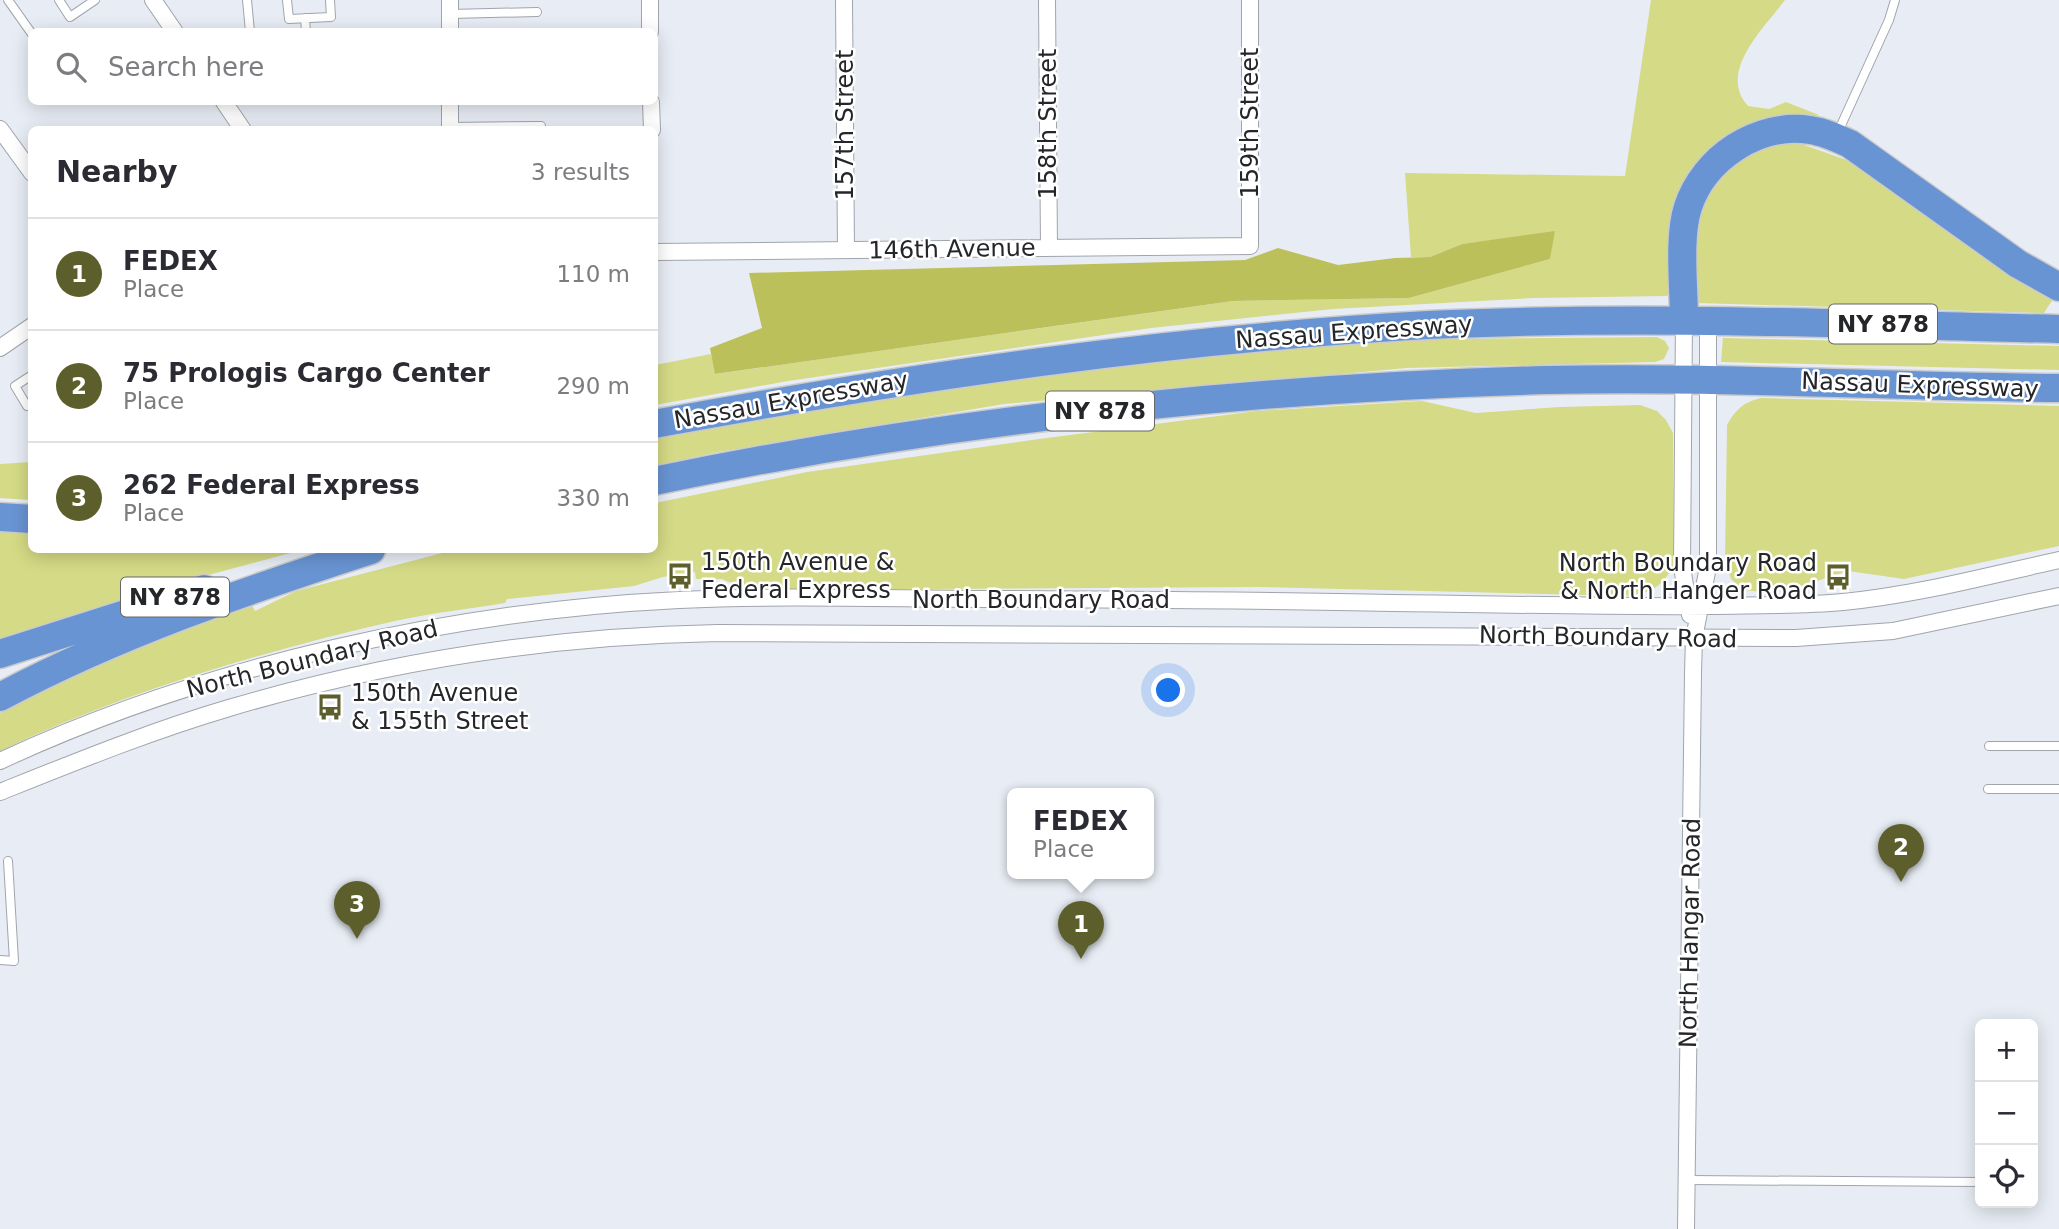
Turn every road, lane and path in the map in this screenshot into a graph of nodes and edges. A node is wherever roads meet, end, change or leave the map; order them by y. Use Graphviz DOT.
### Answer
graph roads {
  1 [pos="8,0"];
  2 [pos="59,0"];
  3 [pos="95,0"];
  4 [pos="153,0"];
  5 [pos="247,0"];
  6 [pos="288,0"];
  7 [pos="330,0"];
  8 [pos="650,0"];
  9 [pos="844,0"];
  10 [pos="1046,0"];
  11 [pos="1250,0"];
  12 [pos="1895,0"];
  13 [pos="450,7"];
  14 [pos="537,12"];
  15 [pos="305,18"];
  16 [pos="28,28"];
  17 [pos="172,28"];
  18 [pos="250,28"];
  19 [pos="306,28"];
  20 [pos="450,28"];
  21 [pos="650,28"];
  22 [pos="225,105"];
  23 [pos="450,105"];
  24 [pos="651,105"];
  25 [pos="240,126"];
  26 [pos="450,126"];
  27 [pos="652,126"];
  28 [pos="0,129"];
  29 [pos="1835,137"];
  30 [pos="28,168"];
  31 [pos="1250,246"];
  32 [pos="1049,248"];
  33 [pos="846,250"];
  34 [pos="658,252"];
  35 [pos="2059,288"];
  36 [pos="1696,320"];
  37 [pos="28,329"];
  38 [pos="2059,329"];
  39 [pos="0,348"];
  40 [pos="28,378"];
  41 [pos="1696,379"];
  42 [pos="2059,388"];
  43 [pos="28,406"];
  44 [pos="658,423"];
  45 [pos="658,480"];
  46 [pos="0,517"];
  47 [pos="28,519"];
  48 [pos="339,553"];
  49 [pos="363,553"];
  50 [pos="2059,560"];
  51 [pos="2059,596"];
  52 [pos="1694,606"];
  53 [pos="1694,638"];
  54 [pos="0,654"];
  55 [pos="0,697"];
  56 [pos="1989,746"];
  57 [pos="2059,746"];
  58 [pos="0,761"];
  59 [pos="1988,789"];
  60 [pos="2059,789"];
  61 [pos="0,792"];
  62 [pos="8,861"];
  63 [pos="0,960"];
  64 [pos="1686,1180"];
  65 [pos="1975,1182"];
  66 [pos="1686,1229"];
  1 -- 16 [label="lane"];
  2 -- 3 [label="lane"];
  4 -- 17 [label="street"];
  5 -- 18 [label="lane"];
  6 -- 15 [label="lane"];
  7 -- 15 [label="lane"];
  8 -- 21 [label="street"];
  9 -- 33 [label="street, 157th Street"];
  10 -- 32 [label="street, 158th Street"];
  11 -- 31 [label="street, 159th Street"];
  12 -- 29 [label="lane"];
  13 -- 14 [label="lane"];
  13 -- 20 [label="street"];
  15 -- 19 [label="lane"];
  22 -- 25 [label="street"];
  23 -- 26 [label="street"];
  24 -- 27 [label="street"];
  28 -- 30 [label="street"];
  29 -- 35 [label="highway"];
  29 -- 36 [label="highway"];
  31 -- 32 [label="street, 146th Avenue"];
  32 -- 33 [label="street, 146th Avenue"];
  33 -- 34 [label="street, 146th Avenue"];
  36 -- 38 [label="highway, Nassau Expressway / NY 878"];
  36 -- 41 [label="street, North Hangar Road"];
  36 -- 41 [label="street, North Hangar Road"];
  36 -- 44 [label="highway, Nassau Expressway / NY 878"];
  37 -- 39 [label="street"];
  40 -- 43 [label="lane"];
  41 -- 42 [label="highway, Nassau Expressway / NY 878"];
  41 -- 45 [label="highway, Nassau Expressway / NY 878"];
  41 -- 52 [label="street, North Hangar Road"];
  41 -- 52 [label="street, North Hangar Road"];
  46 -- 47 [label="highway"];
  48 -- 54 [label="highway, NY 878"];
  49 -- 55 [label="highway"];
  50 -- 52 [label="street, North Boundary Road"];
  51 -- 53 [label="street, North Boundary Road"];
  52 -- 53 [label="street, North Hangar Road"];
  52 -- 58 [label="street, North Boundary Road"];
  53 -- 61 [label="street, North Boundary Road"];
  53 -- 64 [label="street, North Hangar Road"];
  56 -- 57 [label="lane"];
  59 -- 60 [label="lane"];
  62 -- 63 [label="lane"];
  64 -- 65 [label="lane"];
  64 -- 66 [label="street, North Hangar Road"];
}
